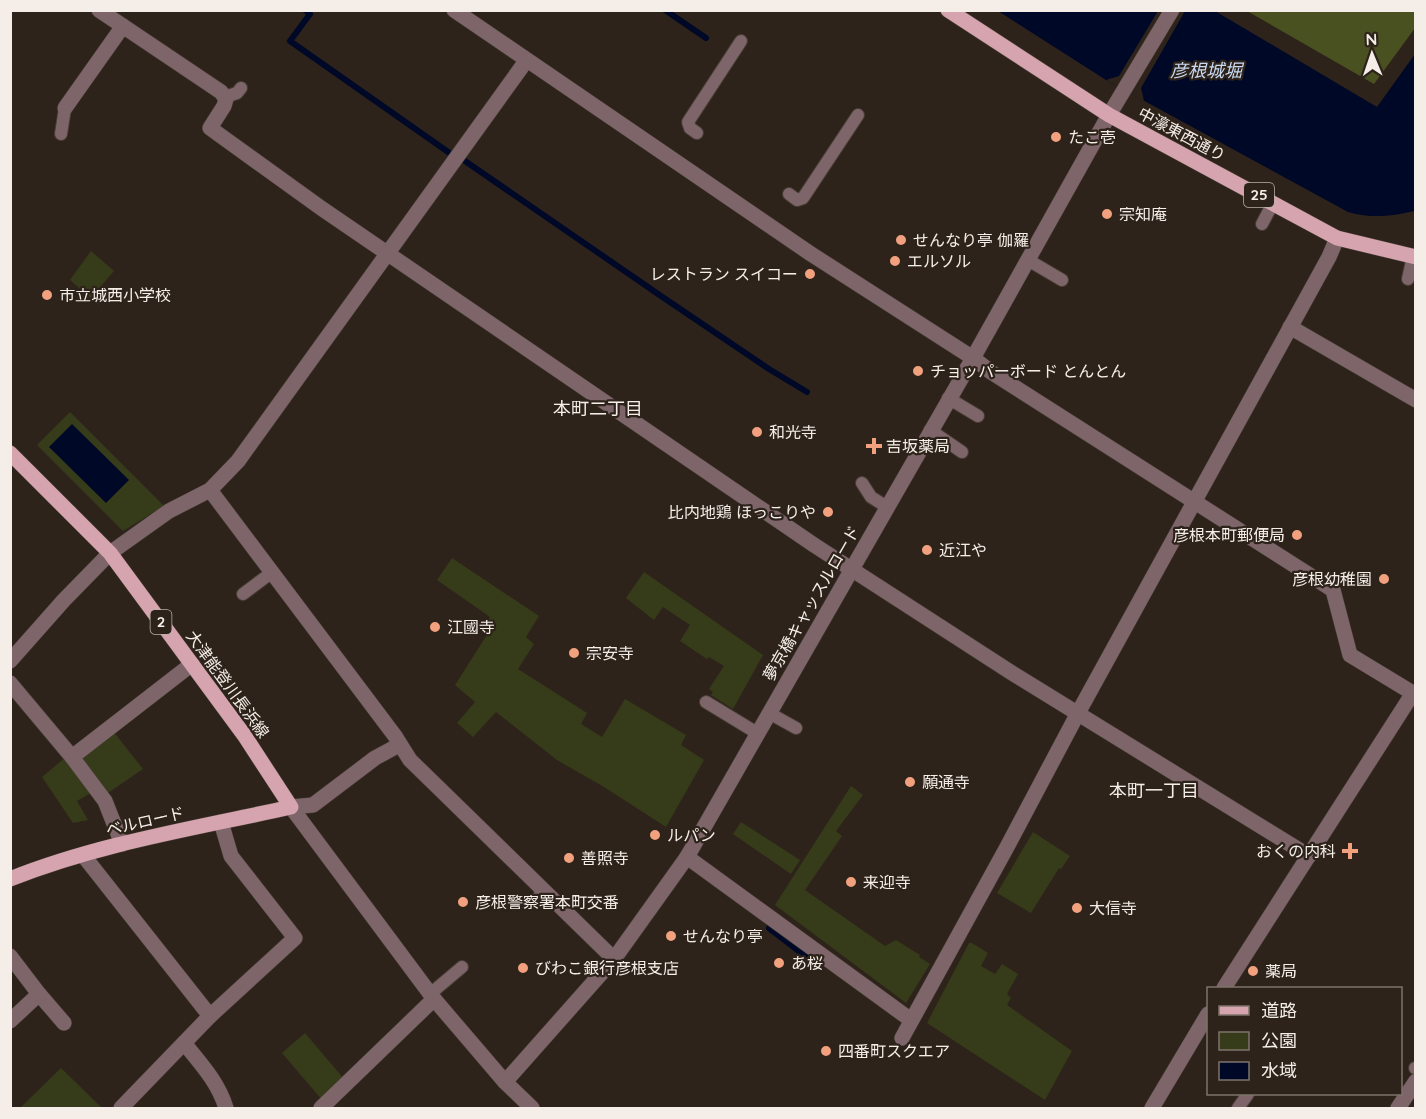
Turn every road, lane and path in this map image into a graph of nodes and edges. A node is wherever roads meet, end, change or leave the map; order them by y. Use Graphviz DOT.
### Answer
graph roads {
  1 [pos="99,10"];
  2 [pos="454,10"];
  3 [pos="948,10"];
  4 [pos="1172,10"];
  5 [pos="123,26"];
  6 [pos="741,41"];
  7 [pos="526,61"];
  8 [pos="241,88"];
  9 [pos="225,97"];
  10 [pos="65,108"];
  11 [pos="858,115"];
  12 [pos="1109,115"];
  13 [pos="697,132"];
  14 [pos="60,134"];
  15 [pos="789,194"];
  16 [pos="1273,203"];
  17 [pos="1262,224"];
  18 [pos="1337,238"];
  19 [pos="388,253"];
  20 [pos="1414,256"];
  21 [pos="1028,260"];
  22 [pos="1408,279"];
  23 [pos="1062,280"];
  24 [pos="1290,327"];
  25 [pos="973,358"];
  26 [pos="948,398"];
  27 [pos="1416,400"];
  28 [pos="978,416"];
  29 [pos="930,430"];
  30 [pos="962,452"];
  31 [pos="10,453"];
  32 [pos="862,483"];
  33 [pos="210,486"];
  34 [pos="1195,503"];
  35 [pos="887,507"];
  36 [pos="110,553"];
  37 [pos="852,569"];
  38 [pos="272,573"];
  39 [pos="243,594"];
  40 [pos="10,661"];
  41 [pos="192,664"];
  42 [pos="10,683"];
  43 [pos="1414,694"];
  44 [pos="706,702"];
  45 [pos="769,713"];
  46 [pos="1078,713"];
  47 [pos="796,728"];
  48 [pos="757,733"];
  49 [pos="399,745"];
  50 [pos="72,757"];
  51 [pos="291,807"];
  52 [pos="221,822"];
  53 [pos="122,844"];
  54 [pos="82,855"];
  55 [pos="687,857"];
  56 [pos="1306,866"];
  57 [pos="10,879"];
  58 [pos="10,956"];
  59 [pos="614,959"];
  60 [pos="462,967"];
  61 [pos="1228,987"];
  62 [pos="39,994"];
  63 [pos="432,997"];
  64 [pos="210,1016"];
  65 [pos="911,1020"];
  66 [pos="1202,1020"];
  67 [pos="10,1021"];
  68 [pos="64,1023"];
  69 [pos="902,1038"];
  70 [pos="184,1043"];
  71 [pos="1416,1081"];
  72 [pos="506,1082"];
  73 [pos="1247,1095"];
  74 [pos="1404,1101"];
  75 [pos="524,1106"];
  76 [pos="121,1108"];
  77 [pos="226,1108"];
  78 [pos="321,1108"];
  79 [pos="1152,1108"];
  80 [pos="1238,1108"];
  1 -- 5 [label="street"];
  2 -- 7 [label="street"];
  3 -- 12 [label="main road, 中濠東西通り / 25"];
  4 -- 12 [label="street, 夢京橋キャッスルロード"];
  5 -- 9 [label="street"];
  5 -- 10 [label="street"];
  6 -- 13 [label="lane"];
  7 -- 19 [label="street"];
  7 -- 25 [label="street"];
  8 -- 9 [label="lane"];
  9 -- 19 [label="street"];
  10 -- 14 [label="lane"];
  11 -- 15 [label="lane"];
  12 -- 16 [label="main road, 中濠東西通り / 25"];
  12 -- 21 [label="street, 夢京橋キャッスルロード"];
  16 -- 17 [label="lane"];
  16 -- 18 [label="main road, 中濠東西通り / 25"];
  18 -- 20 [label="main road, 中濠東西通り / 25"];
  18 -- 24 [label="street"];
  19 -- 33 [label="street"];
  19 -- 37 [label="street"];
  20 -- 22 [label="lane"];
  21 -- 23 [label="lane"];
  21 -- 25 [label="street, 夢京橋キャッスルロード"];
  24 -- 27 [label="street"];
  24 -- 34 [label="street"];
  25 -- 26 [label="street, 夢京橋キャッスルロード"];
  25 -- 34 [label="street"];
  26 -- 28 [label="lane"];
  26 -- 29 [label="street, 夢京橋キャッスルロード"];
  29 -- 30 [label="lane"];
  29 -- 35 [label="street, 夢京橋キャッスルロード"];
  31 -- 36 [label="main road, 大津能登川長浜線 / 2"];
  32 -- 35 [label="lane"];
  33 -- 36 [label="street"];
  33 -- 38 [label="street"];
  34 -- 43 [label="street"];
  34 -- 46 [label="street"];
  35 -- 37 [label="street, 夢京橋キャッスルロード"];
  36 -- 40 [label="street"];
  36 -- 41 [label="main road, 大津能登川長浜線 / 2"];
  37 -- 45 [label="street, 夢京橋キャッスルロード"];
  37 -- 46 [label="street"];
  38 -- 39 [label="lane"];
  38 -- 49 [label="street"];
  41 -- 50 [label="street"];
  41 -- 51 [label="main road, 大津能登川長浜線 / 2"];
  42 -- 50 [label="street"];
  43 -- 56 [label="street"];
  44 -- 48 [label="lane"];
  45 -- 47 [label="lane"];
  45 -- 48 [label="street, 夢京橋キャッスルロード"];
  46 -- 56 [label="street"];
  46 -- 65 [label="street"];
  48 -- 55 [label="street, 夢京橋キャッスルロード"];
  49 -- 51 [label="street"];
  49 -- 59 [label="street"];
  50 -- 53 [label="street"];
  51 -- 52 [label="main road, ベルロード"];
  51 -- 63 [label="street"];
  52 -- 53 [label="main road, ベルロード"];
  52 -- 64 [label="street"];
  53 -- 54 [label="main road, ベルロード"];
  54 -- 57 [label="main road, ベルロード"];
  54 -- 64 [label="street"];
  55 -- 59 [label="street, 夢京橋キャッスルロード"];
  55 -- 65 [label="street"];
  56 -- 61 [label="street"];
  58 -- 62 [label="street"];
  59 -- 72 [label="street, 夢京橋キャッスルロード"];
  60 -- 63 [label="lane"];
  62 -- 67 [label="street"];
  62 -- 68 [label="street"];
  63 -- 72 [label="street"];
  63 -- 78 [label="street"];
  64 -- 70 [label="street"];
  65 -- 69 [label="street"];
  66 -- 79 [label="street"];
  70 -- 76 [label="street"];
  70 -- 77 [label="street"];
  71 -- 74 [label="street"];
  72 -- 75 [label="street"];
  73 -- 80 [label="lane"];
}
